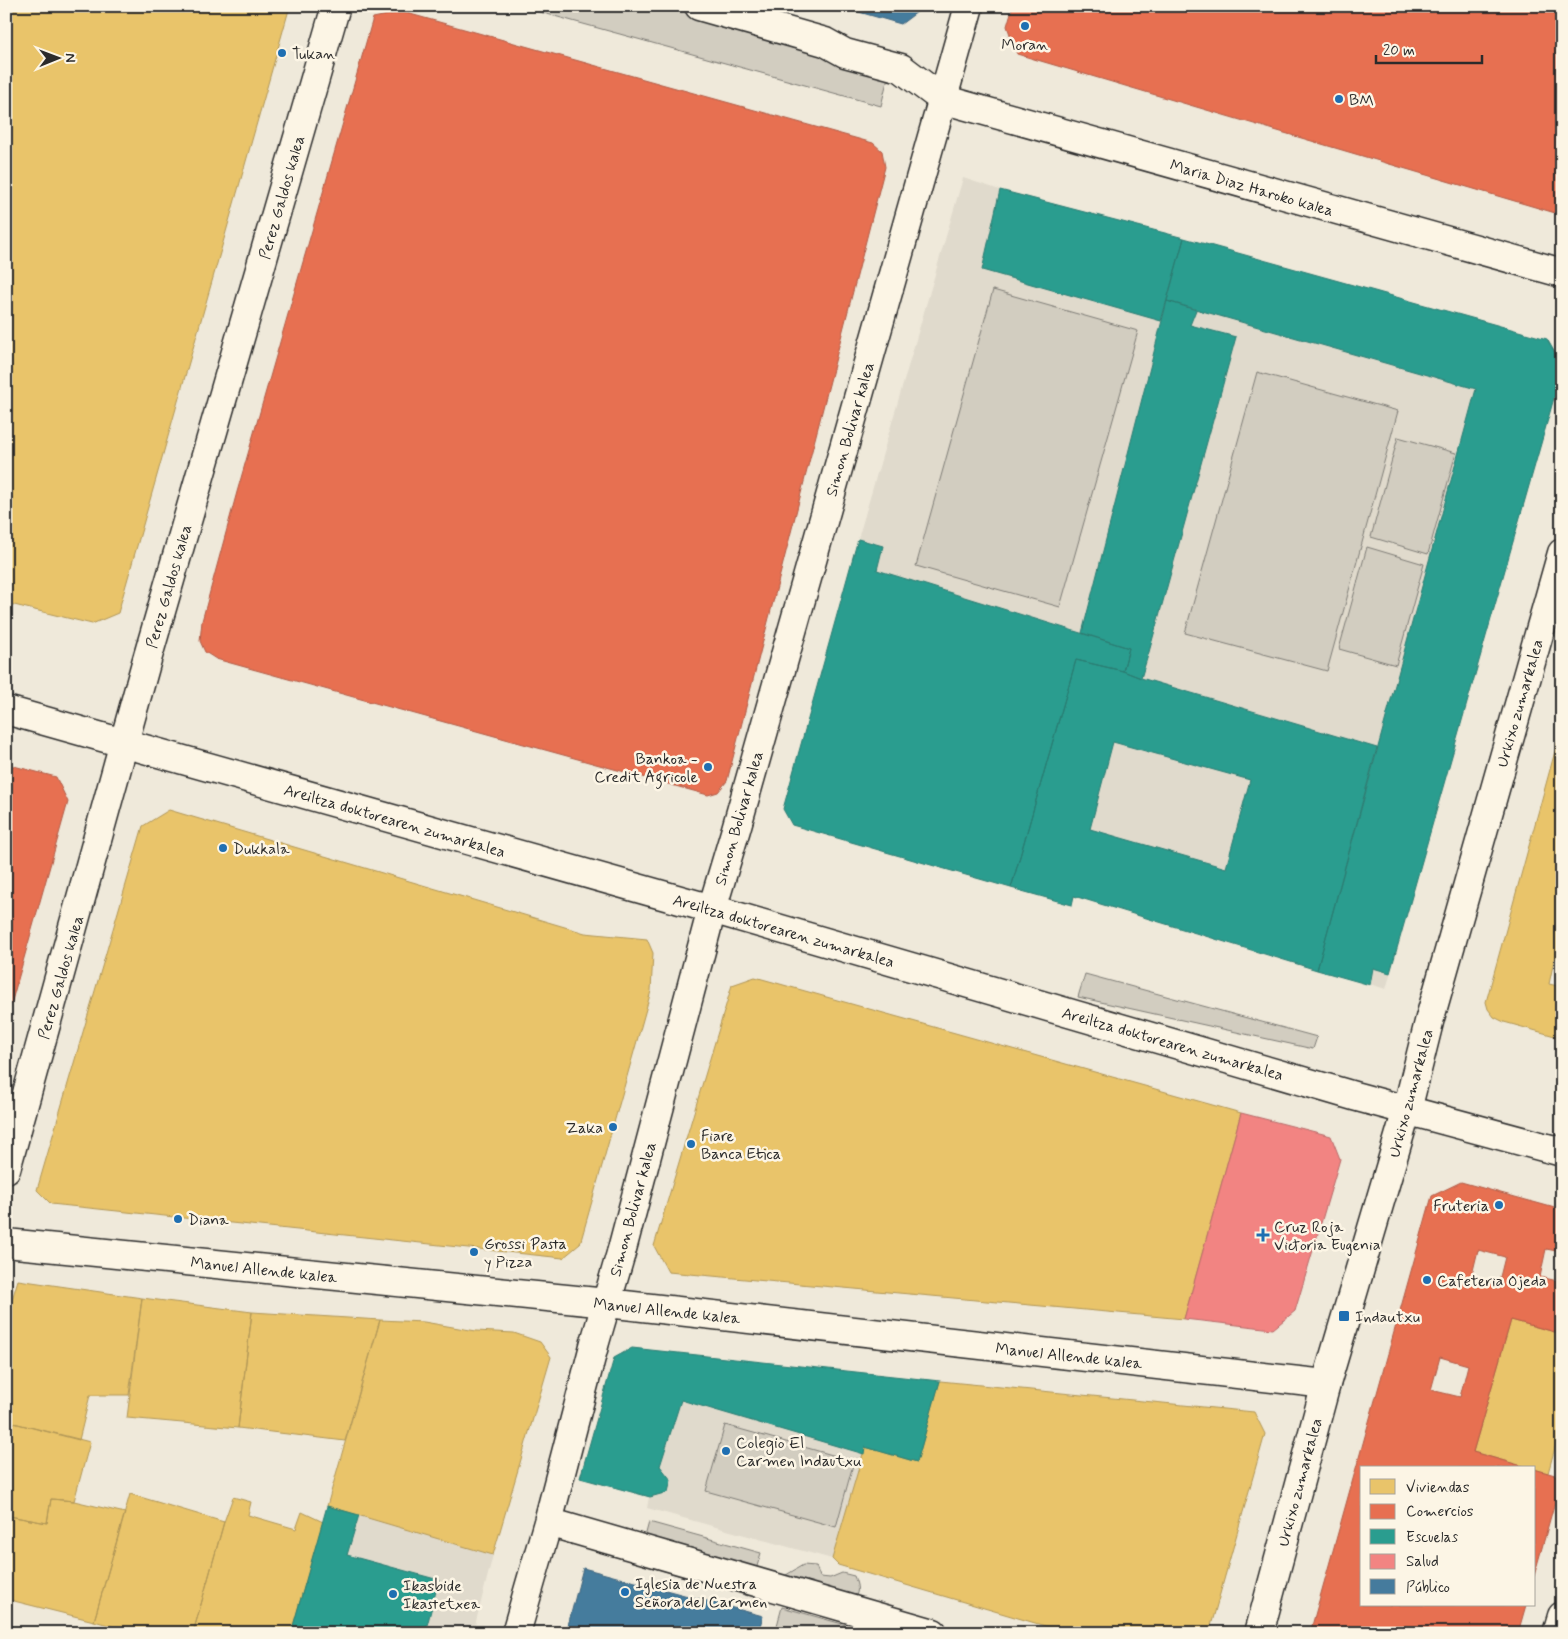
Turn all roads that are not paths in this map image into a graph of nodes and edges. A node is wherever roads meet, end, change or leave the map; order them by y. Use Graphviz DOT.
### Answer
graph roads {
  1 [pos="336,6"];
  2 [pos="698,6"];
  3 [pos="969,6"];
  4 [pos="942,99"];
  5 [pos="1562,273"];
  6 [pos="1562,553"];
  7 [pos="6,710"];
  8 [pos="124,744"];
  9 [pos="712,909"];
  10 [pos="1407,1110"];
  11 [pos="1562,1152"];
  12 [pos="6,1168"];
  13 [pos="6,1243"];
  14 [pos="607,1303"];
  15 [pos="1326,1384"];
  16 [pos="548,1522"];
  17 [pos="1562,1616"];
  18 [pos="516,1633"];
  19 [pos="933,1633"];
  20 [pos="1258,1633"];
  21 [pos="1557,1633"];
  1 -- 8 [label="street, Perez Galdos kalea"];
  2 -- 4 [label="street"];
  3 -- 4 [label="street, Simon Bolivar kalea"];
  4 -- 5 [label="street, Maria Diaz Haroko kalea"];
  4 -- 9 [label="street, Simon Bolivar kalea"];
  6 -- 10 [label="street, Urkixo zumarkalea"];
  7 -- 8 [label="street, Areiltza doktorearen zumarkalea"];
  8 -- 9 [label="street, Areiltza doktorearen zumarkalea"];
  8 -- 12 [label="street, Perez Galdos kalea"];
  9 -- 10 [label="street, Areiltza doktorearen zumarkalea"];
  9 -- 14 [label="street, Simon Bolivar kalea"];
  10 -- 11 [label="street, Areiltza doktorearen zumarkalea"];
  10 -- 15 [label="street, Urkixo zumarkalea"];
  13 -- 14 [label="street, Manuel Allende kalea"];
  14 -- 15 [label="street, Manuel Allende kalea"];
  14 -- 16 [label="street, Simon Bolivar kalea"];
  15 -- 20 [label="street, Urkixo zumarkalea"];
  16 -- 18 [label="street, Simon Bolivar kalea"];
  16 -- 19 [label="street"];
  17 -- 21 [label="street"];
}
